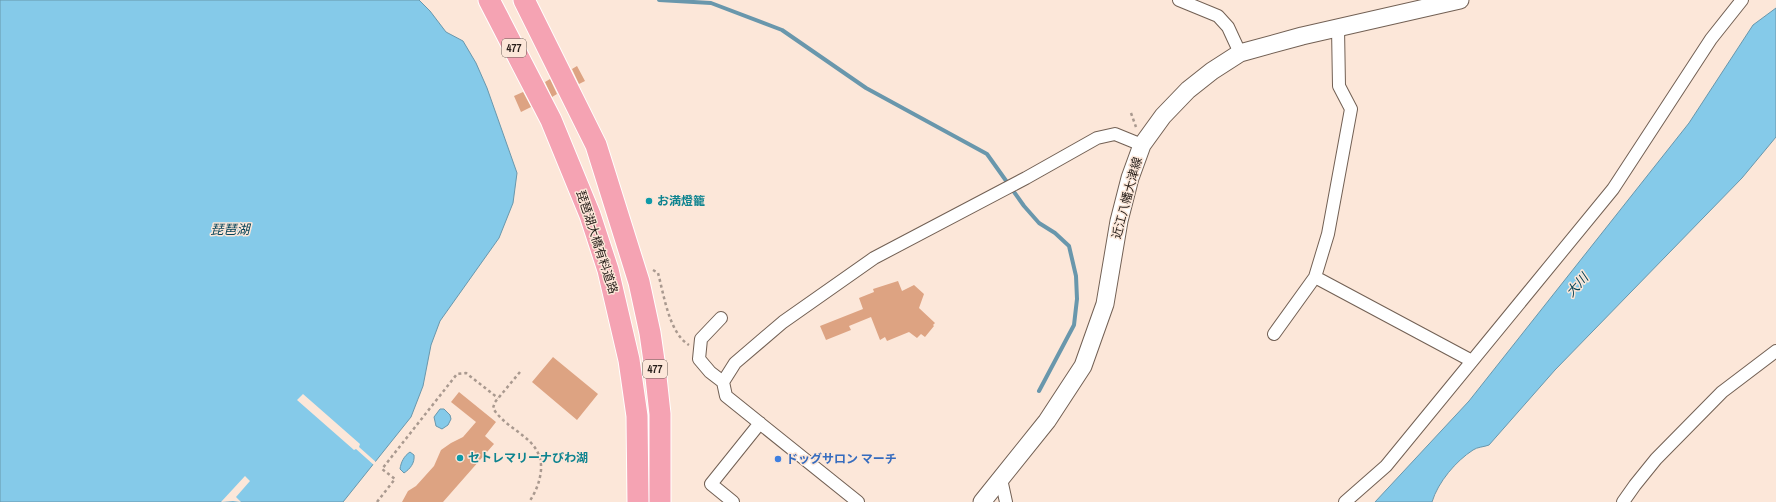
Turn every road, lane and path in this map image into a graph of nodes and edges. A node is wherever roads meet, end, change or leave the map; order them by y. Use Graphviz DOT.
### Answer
graph roads {
  1 [pos="489,0"];
  2 [pos="524,0"];
  3 [pos="1179,0"];
  4 [pos="1460,0"];
  5 [pos="1742,0"];
  6 [pos="1338,28"];
  7 [pos="1240,53"];
  8 [pos="1131,114"];
  9 [pos="1136,127"];
  10 [pos="1142,145"];
  11 [pos="650,268"];
  12 [pos="1314,277"];
  13 [pos="721,318"];
  14 [pos="1274,334"];
  15 [pos="692,347"];
  16 [pos="1776,351"];
  17 [pos="1472,361"];
  18 [pos="520,372"];
  19 [pos="723,382"];
  20 [pos="498,398"];
  21 [pos="760,423"];
  22 [pos="1001,478"];
  23 [pos="378,502"];
  24 [pos="530,502"];
  25 [pos="638,502"];
  26 [pos="660,502"];
  27 [pos="733,502"];
  28 [pos="858,502"];
  29 [pos="982,502"];
  30 [pos="1006,502"];
  31 [pos="1345,502"];
  32 [pos="1623,502"];
  1 -- 25 [label="highway, 琵琶湖大橋有料道路 / 477"];
  2 -- 26 [label="highway, 477"];
  3 -- 7 [label="street"];
  4 -- 6 [label="main road, 近江八幡大津線"];
  5 -- 17 [label="street"];
  6 -- 7 [label="main road, 近江八幡大津線"];
  6 -- 12 [label="street"];
  7 -- 10 [label="main road, 近江八幡大津線"];
  8 -- 9 [label="path"];
  10 -- 19 [label="street"];
  10 -- 22 [label="main road, 近江八幡大津線"];
  11 -- 15 [label="path"];
  12 -- 14 [label="street"];
  12 -- 17 [label="street"];
  13 -- 19 [label="street"];
  16 -- 32 [label="street"];
  17 -- 31 [label="street"];
  18 -- 20 [label="path"];
  19 -- 21 [label="street"];
  20 -- 23 [label="path"];
  20 -- 24 [label="path"];
  21 -- 27 [label="street"];
  21 -- 28 [label="street"];
  22 -- 29 [label="main road, 近江八幡大津線"];
  22 -- 30 [label="street"];
}
